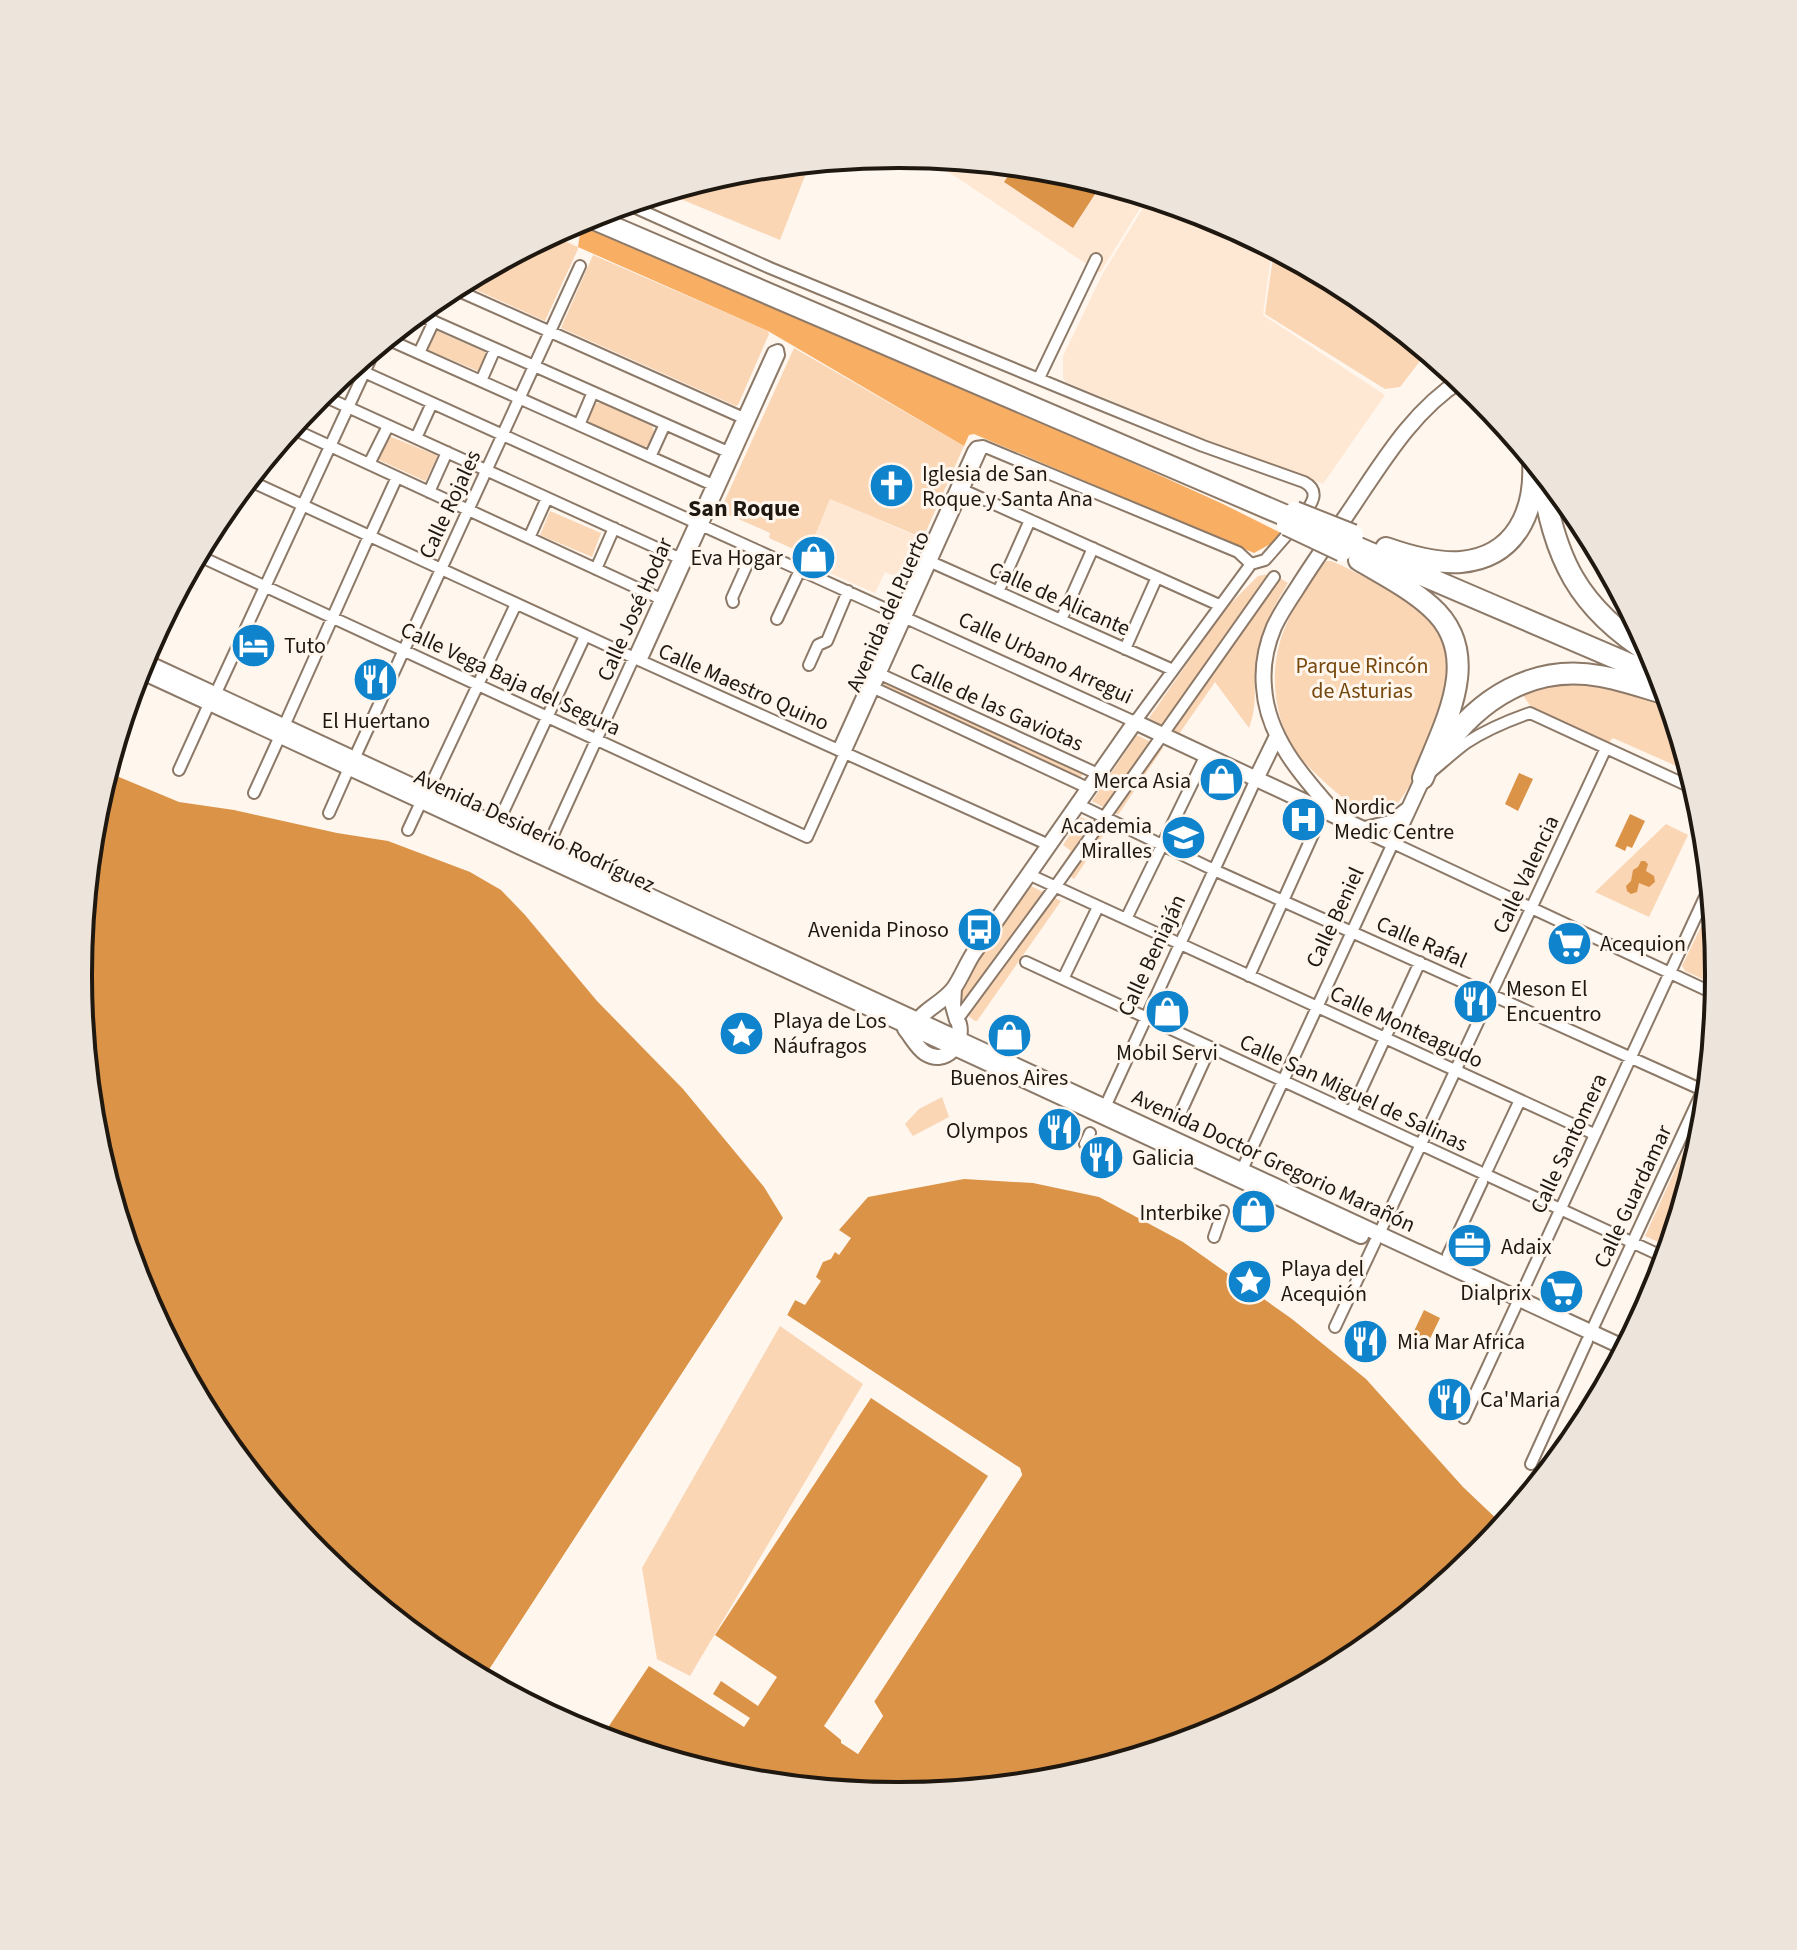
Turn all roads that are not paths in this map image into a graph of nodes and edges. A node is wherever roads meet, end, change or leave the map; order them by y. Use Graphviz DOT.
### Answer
graph roads {
  1 [pos="644,209"];
  2 [pos="641,211"];
  3 [pos="658,219"];
  4 [pos="606,224"];
  5 [pos="1096,259"];
  6 [pos="580,266"];
  7 [pos="466,294"];
  8 [pos="429,319"];
  9 [pos="434,321"];
  10 [pos="550,332"];
  11 [pos="398,344"];
  12 [pos="495,349"];
  13 [pos="419,353"];
  14 [pos="534,366"];
  15 [pos="365,372"];
  16 [pos="1039,378"];
  17 [pos="481,381"];
  18 [pos="1450,388"];
  19 [pos="593,392"];
  20 [pos="519,398"];
  21 [pos="333,401"];
  22 [pos="432,403"];
  23 [pos="348,408"];
  24 [pos="746,420"];
  25 [pos="665,424"];
  26 [pos="579,425"];
  27 [pos="388,426"];
  28 [pos="302,433"];
  29 [pos="502,435"];
  30 [pos="416,438"];
  31 [pos="331,446"];
  32 [pos="978,449"];
  33 [pos="447,452"];
  34 [pos="728,452"];
  35 [pos="1135,452"];
  36 [pos="650,457"];
  37 [pos="369,464"];
  38 [pos="486,470"];
  39 [pos="397,477"];
  40 [pos="1534,479"];
  41 [pos="258,485"];
  42 [pos="713,485"];
  43 [pos="963,490"];
  44 [pos="429,492"];
  45 [pos="1546,495"];
  46 [pos="547,498"];
  47 [pos="303,505"];
  48 [pos="468,510"];
  49 [pos="1291,518"];
  50 [pos="1030,520"];
  51 [pos="699,524"];
  52 [pos="614,528"];
  53 [pos="370,536"];
  54 [pos="529,538"];
  55 [pos="1347,543"];
  56 [pos="1093,548"];
  57 [pos="754,549"];
  58 [pos="679,558"];
  59 [pos="208,560"];
  60 [pos="931,562"];
  61 [pos="1251,564"];
  62 [pos="441,569"];
  63 [pos="596,569"];
  64 [pos="800,570"];
  65 [pos="1157,577"];
  66 [pos="1274,577"];
  67 [pos="266,586"];
  68 [pos="848,591"];
  69 [pos="998,592"];
  70 [pos="661,599"];
  71 [pos="733,602"];
  72 [pos="516,604"];
  73 [pos="1219,605"];
  74 [pos="902,616"];
  75 [pos="332,617"];
  76 [pos="777,619"];
  77 [pos="1061,620"];
  78 [pos="585,636"];
  79 [pos="1633,642"];
  80 [pos="1125,649"];
  81 [pos="403,650"];
  82 [pos="637,660"];
  83 [pos="809,665"];
  84 [pos="152,669"];
  85 [pos="1173,670"];
  86 [pos="1646,671"];
  87 [pos="880,674"];
  88 [pos="478,685"];
  89 [pos="874,688"];
  90 [pos="1653,690"];
  91 [pos="212,699"];
  92 [pos="548,717"];
  93 [pos="1135,722"];
  94 [pos="282,731"];
  95 [pos="1162,735"];
  96 [pos="1277,736"];
  97 [pos="597,740"];
  98 [pos="1606,748"];
  99 [pos="841,752"];
  100 [pos="1206,755"];
  101 [pos="351,764"];
  102 [pos="179,770"];
  103 [pos="1098,774"];
  104 [pos="1423,778"];
  105 [pos="1256,779"];
  106 [pos="1682,783"];
  107 [pos="1310,784"];
  108 [pos="1088,788"];
  109 [pos="254,793"];
  110 [pos="424,797"];
  111 [pos="1077,804"];
  112 [pos="1409,809"];
  113 [pos="1324,810"];
  114 [pos="329,813"];
  115 [pos="1104,817"];
  116 [pos="1339,817"];
  117 [pos="497,825"];
  118 [pos="1365,829"];
  119 [pos="408,830"];
  120 [pos="807,837"];
  121 [pos="1393,843"];
  122 [pos="1162,844"];
  123 [pos="1049,845"];
  124 [pos="547,848"];
  125 [pos="1214,870"];
  126 [pos="1028,874"];
  127 [pos="1055,887"];
  128 [pos="1283,900"];
  129 [pos="1701,904"];
  130 [pos="1098,907"];
  131 [pos="1532,908"];
  132 [pos="1126,919"];
  133 [pos="1353,932"];
  134 [pos="1180,944"];
  135 [pos="1026,962"];
  136 [pos="1420,962"];
  137 [pos="1669,972"];
  138 [pos="1249,976"];
  139 [pos="1063,979"];
  140 [pos="954,988"];
  141 [pos="1704,989"];
  142 [pos="1491,994"];
  143 [pos="1317,1007"];
  144 [pos="931,1010"];
  145 [pos="1146,1018"];
  146 [pos="910,1025"];
  147 [pos="961,1036"];
  148 [pos="1385,1038"];
  149 [pos="1210,1048"];
  150 [pos="1630,1056"];
  151 [pos="1456,1070"];
  152 [pos="1282,1081"];
  153 [pos="1697,1087"];
  154 [pos="1520,1100"];
  155 [pos="1105,1107"];
  156 [pos="1351,1112"];
  157 [pos="1692,1118"];
  158 [pos="1178,1120"];
  159 [pos="1090,1133"];
  160 [pos="1594,1134"];
  161 [pos="1085,1144"];
  162 [pos="1421,1144"];
  163 [pos="1488,1168"];
  164 [pos="1240,1175"];
  165 [pos="1482,1182"];
  166 [pos="1560,1209"];
  167 [pos="1223,1211"];
  168 [pos="1214,1237"];
  169 [pos="1377,1238"];
  170 [pos="1633,1242"];
  171 [pos="1655,1253"];
  172 [pos="1448,1255"];
  173 [pos="1517,1303"];
  174 [pos="1335,1327"];
  175 [pos="1589,1336"];
  176 [pos="1615,1345"];
  177 [pos="1612,1350"];
  178 [pos="1464,1418"];
  179 [pos="1531,1464"];
  1 -- 3 [label="street"];
  2 -- 3 [label="street"];
  3 -- 16 [label="street"];
  4 -- 35 [label="highway"];
  5 -- 16 [label="street"];
  6 -- 10 [label="street, Calle Rojales"];
  7 -- 10 [label="street"];
  8 -- 9 [label="street"];
  9 -- 12 [label="street"];
  9 -- 13 [label="street"];
  10 -- 14 [label="street, Calle Rojales"];
  10 -- 24 [label="street"];
  11 -- 13 [label="street"];
  12 -- 14 [label="street"];
  12 -- 17 [label="street"];
  13 -- 17 [label="street"];
  14 -- 19 [label="street"];
  14 -- 20 [label="street, Calle Rojales"];
  15 -- 22 [label="street, Calle Urbano Arregui"];
  15 -- 23 [label="street"];
  16 -- 61 [label="street"];
  17 -- 20 [label="street"];
  18 -- 96 [label="street"];
  19 -- 25 [label="street"];
  19 -- 26 [label="street"];
  20 -- 26 [label="street"];
  20 -- 29 [label="street, Calle Rojales"];
  21 -- 23 [label="street"];
  22 -- 29 [label="street, Calle Urbano Arregui"];
  22 -- 30 [label="street"];
  23 -- 27 [label="street"];
  23 -- 31 [label="street"];
  24 -- 24 [label="street, Calle José Hodar"];
  24 -- 34 [label="street, Calle José Hodar"];
  24 -- 51 [label="street, Calle José Hodar"];
  25 -- 34 [label="street"];
  25 -- 36 [label="street"];
  26 -- 36 [label="street"];
  27 -- 30 [label="street"];
  27 -- 37 [label="street"];
  28 -- 31 [label="street"];
  29 -- 38 [label="street, Calle Rojales"];
  29 -- 51 [label="street, Calle Urbano Arregui"];
  30 -- 33 [label="street"];
  31 -- 37 [label="street"];
  31 -- 47 [label="street"];
  32 -- 43 [label="street, Avenida del Puerto"];
  32 -- 61 [label="street"];
  32 -- 74 [label="street, Avenida del Puerto"];
  33 -- 38 [label="street"];
  33 -- 44 [label="street"];
  34 -- 42 [label="street, Calle José Hodar"];
  35 -- 49 [label="highway"];
  35 -- 49 [label="highway"];
  36 -- 42 [label="street"];
  37 -- 39 [label="street"];
  38 -- 46 [label="street"];
  38 -- 48 [label="street, Calle Rojales"];
  39 -- 44 [label="street"];
  39 -- 53 [label="street"];
  40 -- 55 [label="highway"];
  41 -- 47 [label="street, Calle Maestro Quino"];
  42 -- 51 [label="street, Calle José Hodar"];
  43 -- 50 [label="street"];
  43 -- 60 [label="street, Avenida del Puerto"];
  44 -- 48 [label="street"];
  45 -- 79 [label="highway"];
  46 -- 52 [label="street"];
  46 -- 54 [label="street"];
  47 -- 53 [label="street, Calle Maestro Quino"];
  47 -- 67 [label="street"];
  48 -- 54 [label="street"];
  48 -- 62 [label="street, Calle Rojales"];
  49 -- 55 [label="highway"];
  50 -- 56 [label="street"];
  50 -- 69 [label="street"];
  51 -- 57 [label="street, Calle Urbano Arregui"];
  51 -- 58 [label="street, Calle José Hodar"];
  51 -- 82 [label="street, Calle José Hodar"];
  52 -- 58 [label="street"];
  52 -- 63 [label="street"];
  53 -- 62 [label="street, Calle Maestro Quino"];
  53 -- 75 [label="street"];
  54 -- 63 [label="street"];
  55 -- 86 [label="highway"];
  55 -- 104 [label="highway"];
  56 -- 65 [label="street"];
  56 -- 77 [label="street"];
  57 -- 64 [label="street, Calle Urbano Arregui"];
  57 -- 71 [label="street"];
  58 -- 70 [label="street, Calle José Hodar"];
  59 -- 67 [label="street, Calle Vega Baja del Segura"];
  60 -- 69 [label="street, Calle de Alicante"];
  60 -- 74 [label="street, Avenida del Puerto"];
  61 -- 73 [label="street"];
  62 -- 72 [label="street, Calle Maestro Quino"];
  62 -- 81 [label="street, Calle Rojales"];
  63 -- 70 [label="street"];
  64 -- 68 [label="street, Calle Urbano Arregui"];
  64 -- 76 [label="street"];
  65 -- 73 [label="street"];
  65 -- 80 [label="street"];
  66 -- 95 [label="street"];
  67 -- 75 [label="street, Calle Vega Baja del Segura"];
  67 -- 91 [label="street"];
  68 -- 74 [label="street, Calle Urbano Arregui"];
  68 -- 83 [label="street"];
  69 -- 77 [label="street, Calle de Alicante"];
  70 -- 82 [label="street, Calle José Hodar"];
  72 -- 78 [label="street, Calle Maestro Quino"];
  72 -- 88 [label="street"];
  73 -- 85 [label="street"];
  74 -- 87 [label="street, Avenida del Puerto"];
  74 -- 93 [label="street, Calle Urbano Arregui"];
  74 -- 99 [label="street, Avenida del Puerto"];
  75 -- 81 [label="street, Calle Vega Baja del Segura"];
  75 -- 94 [label="street"];
  77 -- 80 [label="street, Calle de Alicante"];
  78 -- 82 [label="street, Calle Maestro Quino"];
  78 -- 92 [label="street"];
  80 -- 85 [label="street, Calle de Alicante"];
  81 -- 88 [label="street, Calle Vega Baja del Segura"];
  81 -- 101 [label="street, Calle Rojales"];
  82 -- 97 [label="street, Calle José Hodar"];
  82 -- 99 [label="street, Calle Maestro Quino"];
  84 -- 91 [label="street, Avenida Desiderio Rodríguez"];
  85 -- 93 [label="street"];
  87 -- 89 [label="street, Avenida del Puerto"];
  87 -- 103 [label="street, Calle de las Gaviotas"];
  88 -- 92 [label="street, Calle Vega Baja del Segura"];
  88 -- 110 [label="street"];
  89 -- 99 [label="street, Avenida del Puerto"];
  89 -- 108 [label="street, Calle de las Gaviotas"];
  90 -- 104 [label="highway"];
  91 -- 94 [label="street, Avenida Desiderio Rodríguez"];
  91 -- 102 [label="street"];
  92 -- 97 [label="street, Calle Vega Baja del Segura"];
  92 -- 117 [label="street"];
  93 -- 95 [label="street, Calle Urbano Arregui"];
  93 -- 103 [label="street"];
  94 -- 101 [label="street, Avenida Desiderio Rodríguez"];
  94 -- 109 [label="street"];
  95 -- 100 [label="street, Calle Urbano Arregui"];
  95 -- 115 [label="street"];
  96 -- 105 [label="street, Calle Beniaján"];
  96 -- 107 [label="street"];
  97 -- 120 [label="street, Calle Vega Baja del Segura"];
  97 -- 124 [label="street, Calle José Hodar"];
  98 -- 104 [label="street, Calle Beniel"];
  98 -- 106 [label="street"];
  98 -- 131 [label="street, Calle Valencia"];
  99 -- 120 [label="street, Avenida del Puerto"];
  99 -- 123 [label="street, Calle Maestro Quino"];
  100 -- 105 [label="street, Calle Urbano Arregui"];
  100 -- 122 [label="street"];
  101 -- 110 [label="street, Avenida Desiderio Rodríguez"];
  101 -- 114 [label="street, Calle Rojales"];
  103 -- 108 [label="street"];
  104 -- 112 [label="street, Calle Beniel"];
  105 -- 113 [label="street, Calle Urbano Arregui"];
  105 -- 125 [label="street, Calle Beniaján"];
  107 -- 116 [label="street"];
  107 -- 118 [label="street"];
  108 -- 111 [label="street"];
  110 -- 117 [label="street, Avenida Desiderio Rodríguez"];
  110 -- 119 [label="street"];
  110 -- 146 [label="street, Avenida Desiderio Rodríguez"];
  111 -- 115 [label="street, Calle Rafal"];
  111 -- 123 [label="street"];
  112 -- 118 [label="street"];
  112 -- 121 [label="street, Calle Beniel"];
  113 -- 116 [label="street, Calle Urbano Arregui"];
  113 -- 128 [label="street"];
  115 -- 122 [label="street, Calle Rafal"];
  115 -- 127 [label="street"];
  116 -- 118 [label="street, Calle Urbano Arregui"];
  117 -- 124 [label="street, Avenida Desiderio Rodríguez"];
  118 -- 121 [label="street, Calle Urbano Arregui"];
  121 -- 131 [label="street, Calle Urbano Arregui"];
  121 -- 133 [label="street, Calle Beniel"];
  122 -- 125 [label="street, Calle Rafal"];
  122 -- 132 [label="street"];
  123 -- 126 [label="street"];
  124 -- 146 [label="street, Avenida Desiderio Rodríguez"];
  125 -- 128 [label="street, Calle Rafal"];
  125 -- 134 [label="street, Calle Beniaján"];
  126 -- 127 [label="street, Calle Monteagudo"];
  126 -- 140 [label="street"];
  127 -- 130 [label="street, Calle Monteagudo"];
  127 -- 147 [label="street"];
  128 -- 133 [label="street, Calle Rafal"];
  128 -- 138 [label="street"];
  129 -- 137 [label="street, Calle Santomera"];
  130 -- 132 [label="street, Calle Monteagudo"];
  130 -- 139 [label="street"];
  131 -- 137 [label="street, Calle Urbano Arregui"];
  131 -- 142 [label="street, Calle Valencia"];
  132 -- 134 [label="street, Calle Monteagudo"];
  133 -- 136 [label="street, Calle Rafal"];
  133 -- 143 [label="street, Calle Beniel"];
  134 -- 138 [label="street, Calle Monteagudo"];
  134 -- 145 [label="street, Calle Beniaján"];
  135 -- 139 [label="street, Calle San Miguel de Salinas"];
  136 -- 142 [label="street, Calle Rafal"];
  136 -- 148 [label="street"];
  137 -- 141 [label="street, Calle Urbano Arregui"];
  137 -- 150 [label="street, Calle Santomera"];
  138 -- 143 [label="street, Calle Monteagudo"];
  139 -- 145 [label="street, Calle San Miguel de Salinas"];
  140 -- 144 [label="street"];
  140 -- 147 [label="street"];
  142 -- 150 [label="street, Calle Rafal"];
  142 -- 151 [label="street, Calle Valencia"];
  143 -- 148 [label="street, Calle Monteagudo"];
  143 -- 152 [label="street, Calle Beniel"];
  144 -- 146 [label="street"];
  144 -- 147 [label="street"];
  145 -- 149 [label="street, Calle San Miguel de Salinas"];
  145 -- 155 [label="street, Calle Beniaján"];
  146 -- 147 [label="street, Avenida Doctor Gregorio Marañón"];
  146 -- 147 [label="street"];
  147 -- 155 [label="street, Avenida Doctor Gregorio Marañón"];
  147 -- 164 [label="street, Avenida Doctor Gregorio Marañón"];
  148 -- 151 [label="street, Calle Monteagudo"];
  148 -- 156 [label="street"];
  149 -- 152 [label="street, Calle San Miguel de Salinas"];
  149 -- 158 [label="street"];
  150 -- 153 [label="street, Calle Rafal"];
  150 -- 160 [label="street, Calle Santomera"];
  151 -- 154 [label="street, Calle Monteagudo"];
  151 -- 162 [label="street, Calle Valencia"];
  152 -- 156 [label="street, Calle San Miguel de Salinas"];
  152 -- 164 [label="street, Calle Beniel"];
  154 -- 160 [label="street, Calle Monteagudo"];
  154 -- 163 [label="street"];
  155 -- 164 [label="street, Avenida Doctor Gregorio Marañón"];
  156 -- 162 [label="street, Calle San Miguel de Salinas"];
  157 -- 170 [label="street, Calle Guardamar"];
  159 -- 161 [label="street"];
  160 -- 166 [label="street, Calle Santomera"];
  162 -- 166 [label="street, Calle San Miguel de Salinas"];
  162 -- 169 [label="street, Calle Valencia"];
  164 -- 169 [label="street, Avenida Doctor Gregorio Marañón"];
  165 -- 172 [label="street"];
  166 -- 170 [label="street, Calle San Miguel de Salinas"];
  166 -- 173 [label="street, Calle Santomera"];
  167 -- 168 [label="street"];
  169 -- 173 [label="street, Avenida Doctor Gregorio Marañón"];
  169 -- 174 [label="street, Calle Valencia"];
  170 -- 171 [label="street, Calle San Miguel de Salinas"];
  170 -- 175 [label="street, Calle Guardamar"];
  173 -- 175 [label="street, Avenida Doctor Gregorio Marañón"];
  173 -- 178 [label="street, Calle Santomera"];
  175 -- 176 [label="street, Avenida Doctor Gregorio Marañón"];
  175 -- 177 [label="street, Avenida Doctor Gregorio Marañón"];
  175 -- 179 [label="street, Calle Guardamar"];
}
